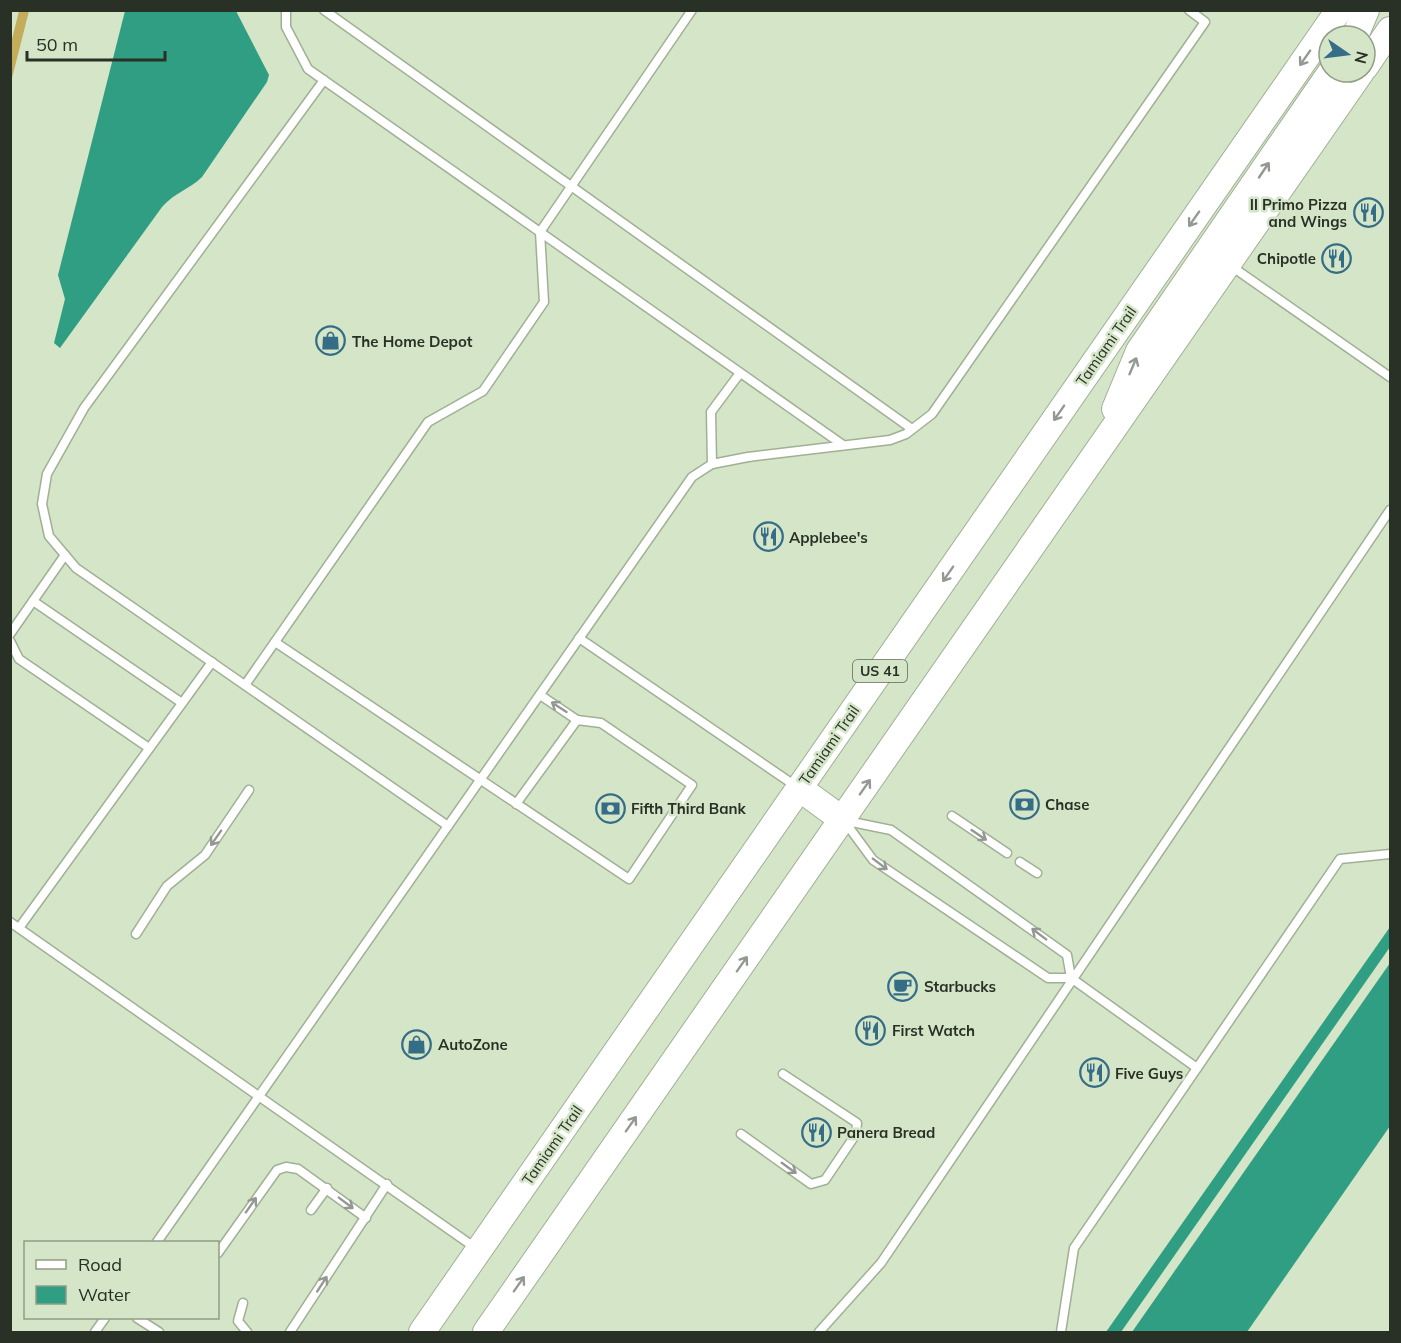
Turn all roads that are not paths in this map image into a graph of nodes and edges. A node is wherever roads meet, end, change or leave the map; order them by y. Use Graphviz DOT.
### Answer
graph roads {
  1 [pos="286,10"];
  2 [pos="324,10"];
  3 [pos="692,10"];
  4 [pos="1189,10"];
  5 [pos="1366,10"];
  6 [pos="1332,16"];
  7 [pos="1360,24"];
  8 [pos="1390,30"];
  9 [pos="1377,49"];
  10 [pos="324,80"];
  11 [pos="1323,84"];
  12 [pos="1353,84"];
  13 [pos="571,186"];
  14 [pos="540,232"];
  15 [pos="1228,264"];
  16 [pos="740,373"];
  17 [pos="1390,377"];
  18 [pos="912,429"];
  19 [pos="843,446"];
  20 [pos="1093,459"];
  21 [pos="712,464"];
  22 [pos="1390,510"];
  23 [pos="65,555"];
  24 [pos="33,601"];
  25 [pos="10,634"];
  26 [pos="579,638"];
  27 [pos="10,641"];
  28 [pos="275,642"];
  29 [pos="212,662"];
  30 [pos="245,685"];
  31 [pos="540,695"];
  32 [pos="182,703"];
  33 [pos="577,720"];
  34 [pos="150,748"];
  35 [pos="481,780"];
  36 [pos="799,788"];
  37 [pos="249,790"];
  38 [pos="516,804"];
  39 [pos="952,816"];
  40 [pos="843,820"];
  41 [pos="448,826"];
  42 [pos="1007,853"];
  43 [pos="1390,854"];
  44 [pos="1020,862"];
  45 [pos="1037,873"];
  46 [pos="10,922"];
  47 [pos="19,928"];
  48 [pos="136,934"];
  49 [pos="1071,978"];
  50 [pos="1197,1068"];
  51 [pos="783,1074"];
  52 [pos="260,1095"];
  53 [pos="741,1134"];
  54 [pos="533,1172"];
  55 [pos="387,1185"];
  56 [pos="327,1188"];
  57 [pos="311,1210"];
  58 [pos="366,1218"];
  59 [pos="158,1241"];
  60 [pos="479,1250"];
  61 [pos="219,1252"];
  62 [pos="243,1303"];
  63 [pos="104,1319"];
  64 [pos="140,1319"];
  65 [pos="95,1332"];
  66 [pos="159,1332"];
  67 [pos="248,1332"];
  68 [pos="290,1332"];
  69 [pos="422,1332"];
  70 [pos="438,1332"];
  71 [pos="486,1332"];
  72 [pos="819,1332"];
  73 [pos="1061,1332"];
  1 -- 10 [label="lane"];
  2 -- 13 [label="lane"];
  3 -- 13 [label="lane"];
  4 -- 18 [label="lane"];
  5 -- 7 [label="main road"];
  6 -- 36 [label="main road, Tamiami Trail / US 41, one-way"];
  8 -- 9 [label="main road"];
  10 -- 14 [label="lane"];
  10 -- 23 [label="lane"];
  20 -- 11 [label="main road, one-way"];
  12 -- 15 [label="main road"];
  13 -- 14 [label="lane"];
  13 -- 18 [label="lane"];
  14 -- 16 [label="lane"];
  14 -- 28 [label="lane"];
  15 -- 17 [label="lane"];
  15 -- 20 [label="main road"];
  16 -- 19 [label="lane"];
  16 -- 21 [label="lane"];
  18 -- 19 [label="lane"];
  19 -- 21 [label="lane"];
  40 -- 20 [label="main road, one-way"];
  21 -- 26 [label="lane"];
  22 -- 49 [label="lane"];
  23 -- 24 [label="lane"];
  23 -- 29 [label="lane"];
  24 -- 25 [label="lane"];
  24 -- 32 [label="lane"];
  26 -- 31 [label="lane"];
  26 -- 36 [label="lane"];
  27 -- 34 [label="lane"];
  28 -- 30 [label="lane"];
  28 -- 35 [label="lane"];
  29 -- 30 [label="lane"];
  29 -- 32 [label="lane"];
  30 -- 41 [label="lane"];
  33 -- 31 [label="lane, one-way"];
  31 -- 35 [label="lane"];
  32 -- 34 [label="lane"];
  33 -- 38 [label="lane"];
  33 -- 38 [label="lane"];
  34 -- 47 [label="lane"];
  35 -- 38 [label="lane"];
  35 -- 41 [label="lane"];
  36 -- 40 [label="main road"];
  36 -- 54 [label="main road, Tamiami Trail / US 41"];
  37 -- 48 [label="lane, one-way"];
  39 -- 42 [label="lane, one-way"];
  40 -- 49 [label="lane, one-way"];
  49 -- 40 [label="lane, one-way"];
  71 -- 40 [label="main road, one-way"];
  41 -- 52 [label="lane"];
  43 -- 50 [label="lane"];
  44 -- 45 [label="lane"];
  46 -- 47 [label="lane"];
  47 -- 52 [label="lane"];
  49 -- 50 [label="lane"];
  49 -- 72 [label="lane"];
  50 -- 73 [label="lane"];
  53 -- 51 [label="lane, one-way"];
  52 -- 55 [label="lane"];
  52 -- 59 [label="lane"];
  54 -- 60 [label="main road, Tamiami Trail / US 41"];
  54 -- 70 [label="main road"];
  55 -- 58 [label="lane"];
  55 -- 60 [label="lane"];
  56 -- 57 [label="lane"];
  56 -- 58 [label="lane, one-way"];
  61 -- 56 [label="lane, one-way"];
  68 -- 58 [label="lane, one-way"];
  60 -- 69 [label="main road, Tamiami Trail / US 41"];
  62 -- 67 [label="lane"];
  63 -- 65 [label="lane"];
  64 -- 66 [label="lane"];
}
